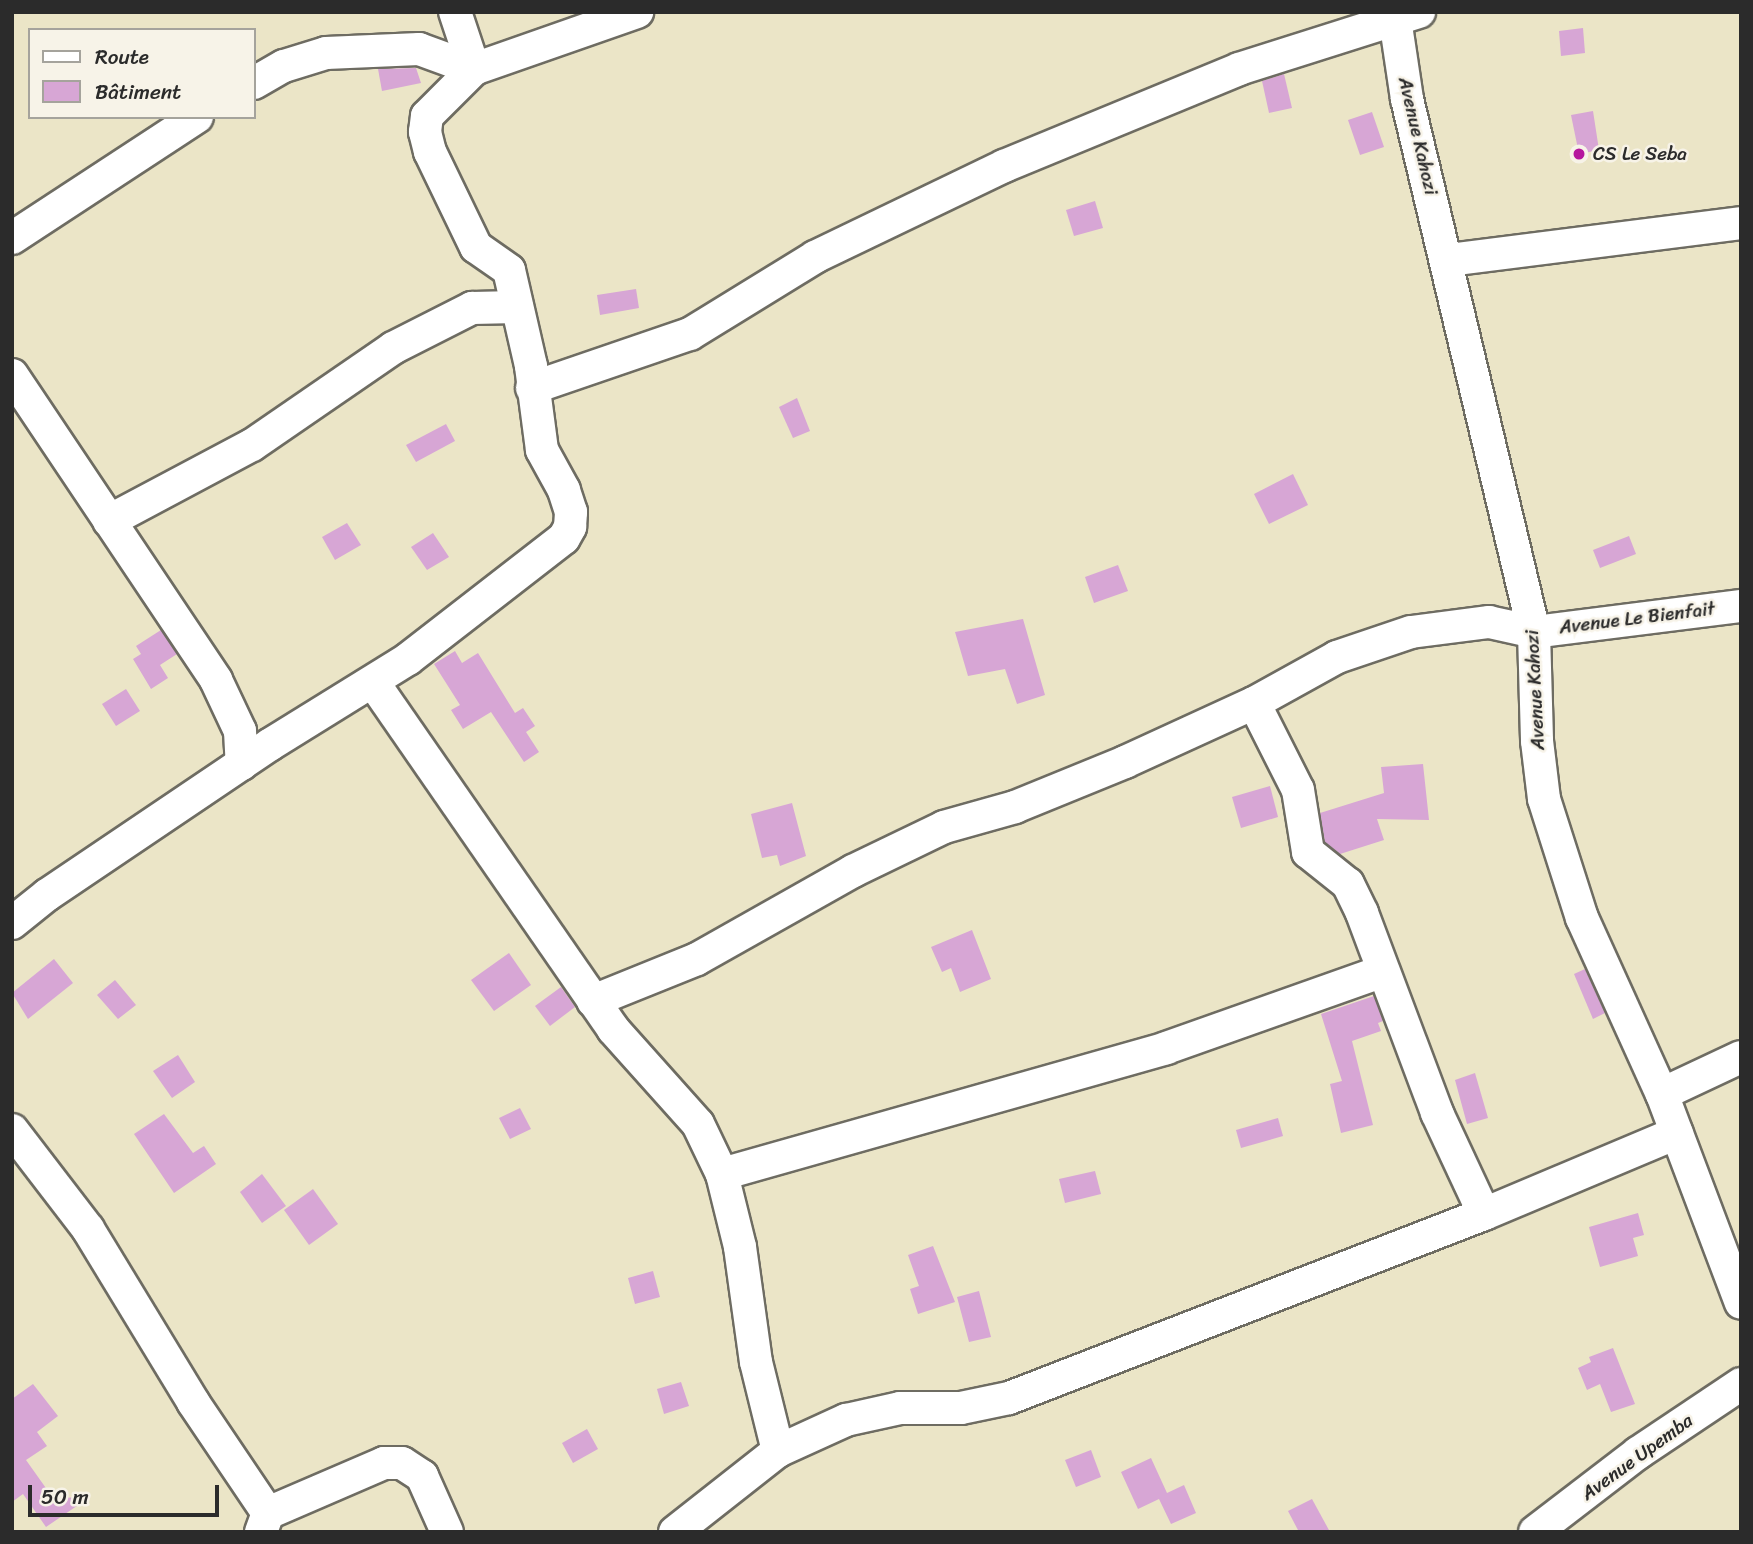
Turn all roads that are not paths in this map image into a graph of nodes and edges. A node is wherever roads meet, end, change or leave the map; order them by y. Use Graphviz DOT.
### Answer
graph roads {
  1 [pos="455,12"];
  2 [pos="637,12"];
  3 [pos="1402,14"];
  4 [pos="474,69"];
  5 [pos="256,82"];
  6 [pos="194,119"];
  7 [pos="1741,223"];
  8 [pos="12,238"];
  9 [pos="1448,260"];
  10 [pos="517,307"];
  11 [pos="12,375"];
  12 [pos="532,388"];
  13 [pos="109,521"];
  14 [pos="1741,606"];
  15 [pos="1534,632"];
  16 [pos="373,682"];
  17 [pos="1254,703"];
  18 [pos="242,764"];
  19 [pos="12,923"];
  20 [pos="1383,971"];
  21 [pos="593,1001"];
  22 [pos="1741,1057"];
  23 [pos="1662,1094"];
  24 [pos="12,1130"];
  25 [pos="1677,1133"];
  26 [pos="722,1174"];
  27 [pos="1484,1214"];
  28 [pos="1741,1303"];
  29 [pos="1741,1384"];
  30 [pos="778,1451"];
  31 [pos="264,1523"];
  32 [pos="447,1532"];
  33 [pos="675,1532"];
  34 [pos="1535,1532"];
  1 -- 4 [label="street"];
  2 -- 4 [label="street"];
  3 -- 9 [label="street, Avenue Kahozi"];
  3 -- 12 [label="street"];
  4 -- 5 [label="street"];
  4 -- 10 [label="street"];
  6 -- 8 [label="street"];
  7 -- 9 [label="street"];
  9 -- 15 [label="street, Avenue Kahozi"];
  10 -- 12 [label="street"];
  10 -- 13 [label="street"];
  11 -- 13 [label="street"];
  12 -- 16 [label="street"];
  13 -- 18 [label="street"];
  14 -- 15 [label="street, Avenue Le Bienfait"];
  15 -- 17 [label="street, Avenue Le Bienfait"];
  15 -- 23 [label="street, Avenue Kahozi"];
  16 -- 18 [label="street"];
  16 -- 21 [label="street"];
  17 -- 20 [label="street"];
  17 -- 21 [label="street, Avenue Le Bienfait"];
  18 -- 19 [label="street"];
  20 -- 26 [label="street"];
  20 -- 27 [label="street"];
  21 -- 26 [label="street"];
  22 -- 23 [label="street"];
  23 -- 25 [label="street, Avenue Kahozi"];
  24 -- 31 [label="street"];
  25 -- 27 [label="street"];
  25 -- 28 [label="street, Avenue Kahozi"];
  26 -- 30 [label="street"];
  27 -- 30 [label="street"];
  29 -- 34 [label="street, Avenue Upemba"];
  30 -- 33 [label="street"];
  31 -- 32 [label="street"];
}
